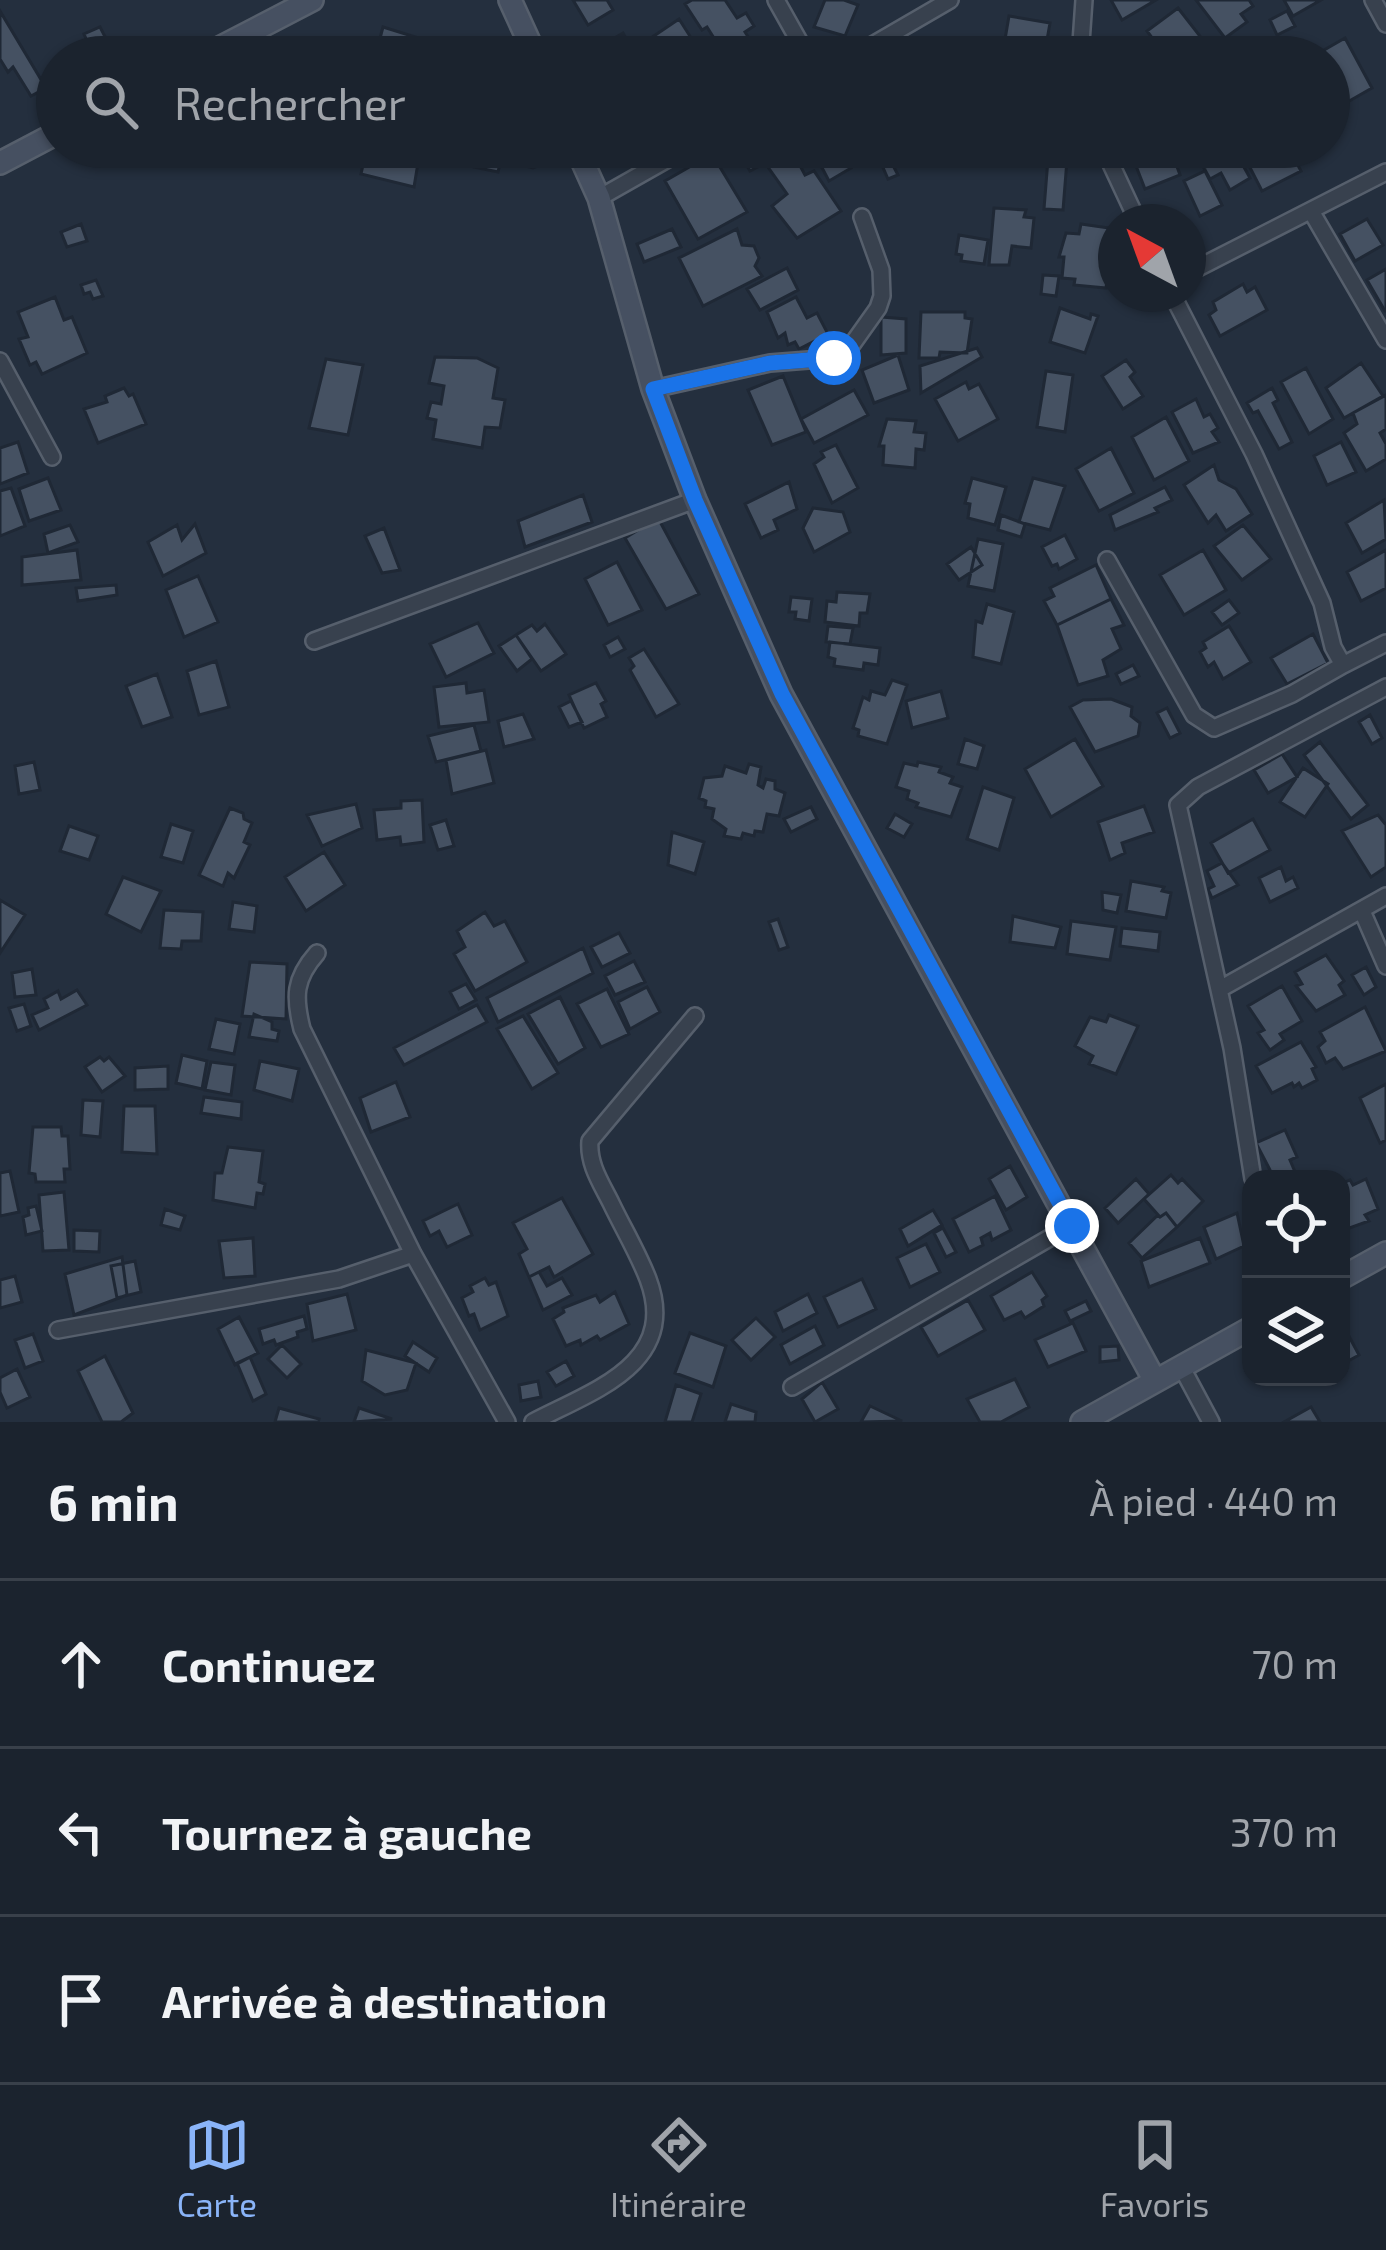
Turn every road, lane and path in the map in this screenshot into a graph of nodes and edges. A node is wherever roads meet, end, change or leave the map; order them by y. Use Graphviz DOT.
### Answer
graph roads {
  1 [pos="312,0"];
  2 [pos="510,0"];
  3 [pos="776,0"];
  4 [pos="950,0"];
  5 [pos="1084,0"];
  6 [pos="1373,0"];
  7 [pos="1386,24"];
  8 [pos="243,36"];
  9 [pos="526,36"];
  10 [pos="796,36"];
  11 [pos="888,36"];
  12 [pos="1081,36"];
  13 [pos="36,144"];
  14 [pos="0,163"];
  15 [pos="585,168"];
  16 [pos="652,168"];
  17 [pos="1113,168"];
  18 [pos="1386,172"];
  19 [pos="599,198"];
  20 [pos="1130,204"];
  21 [pos="1311,211"];
  22 [pos="862,217"];
  23 [pos="1206,264"];
  24 [pos="1181,312"];
  25 [pos="1386,340"];
  26 [pos="0,361"];
  27 [pos="653,389"];
  28 [pos="52,457"];
  29 [pos="695,500"];
  30 [pos="1106,560"];
  31 [pos="314,640"];
  32 [pos="1386,643"];
  33 [pos="1343,665"];
  34 [pos="1386,687"];
  35 [pos="1386,896"];
  36 [pos="1362,911"];
  37 [pos="317,953"];
  38 [pos="1386,966"];
  39 [pos="1220,988"];
  40 [pos="695,1016"];
  41 [pos="1251,1170"];
  42 [pos="1072,1226"];
  43 [pos="1386,1253"];
  44 [pos="412,1254"];
  45 [pos="1350,1273"];
  46 [pos="58,1330"];
  47 [pos="1242,1333"];
  48 [pos="1180,1366"];
  49 [pos="1155,1381"];
  50 [pos="792,1387"];
  51 [pos="507,1422"];
  52 [pos="533,1422"];
  53 [pos="1082,1422"];
  54 [pos="1211,1422"];
  1 -- 8 [label="street"];
  2 -- 9 [label="street"];
  3 -- 10 [label="street"];
  4 -- 11 [label="street"];
  5 -- 12 [label="street"];
  6 -- 7 [label="street"];
  13 -- 14 [label="street"];
  15 -- 19 [label="street"];
  16 -- 19 [label="street"];
  17 -- 20 [label="street"];
  18 -- 21 [label="street"];
  19 -- 27 [label="street"];
  21 -- 23 [label="street"];
  21 -- 25 [label="street"];
  22 -- 27 [label="street"];
  24 -- 33 [label="street"];
  26 -- 28 [label="street"];
  27 -- 29 [label="street"];
  29 -- 31 [label="street"];
  29 -- 42 [label="street"];
  30 -- 33 [label="street"];
  32 -- 33 [label="street"];
  34 -- 39 [label="street"];
  35 -- 36 [label="street"];
  36 -- 38 [label="street"];
  36 -- 39 [label="street"];
  37 -- 44 [label="street"];
  39 -- 41 [label="street"];
  40 -- 52 [label="street"];
  42 -- 49 [label="street"];
  42 -- 50 [label="street"];
  43 -- 45 [label="street"];
  44 -- 46 [label="street"];
  44 -- 51 [label="street"];
  47 -- 48 [label="street"];
  48 -- 49 [label="street"];
  48 -- 54 [label="street"];
  49 -- 53 [label="street"];
}
